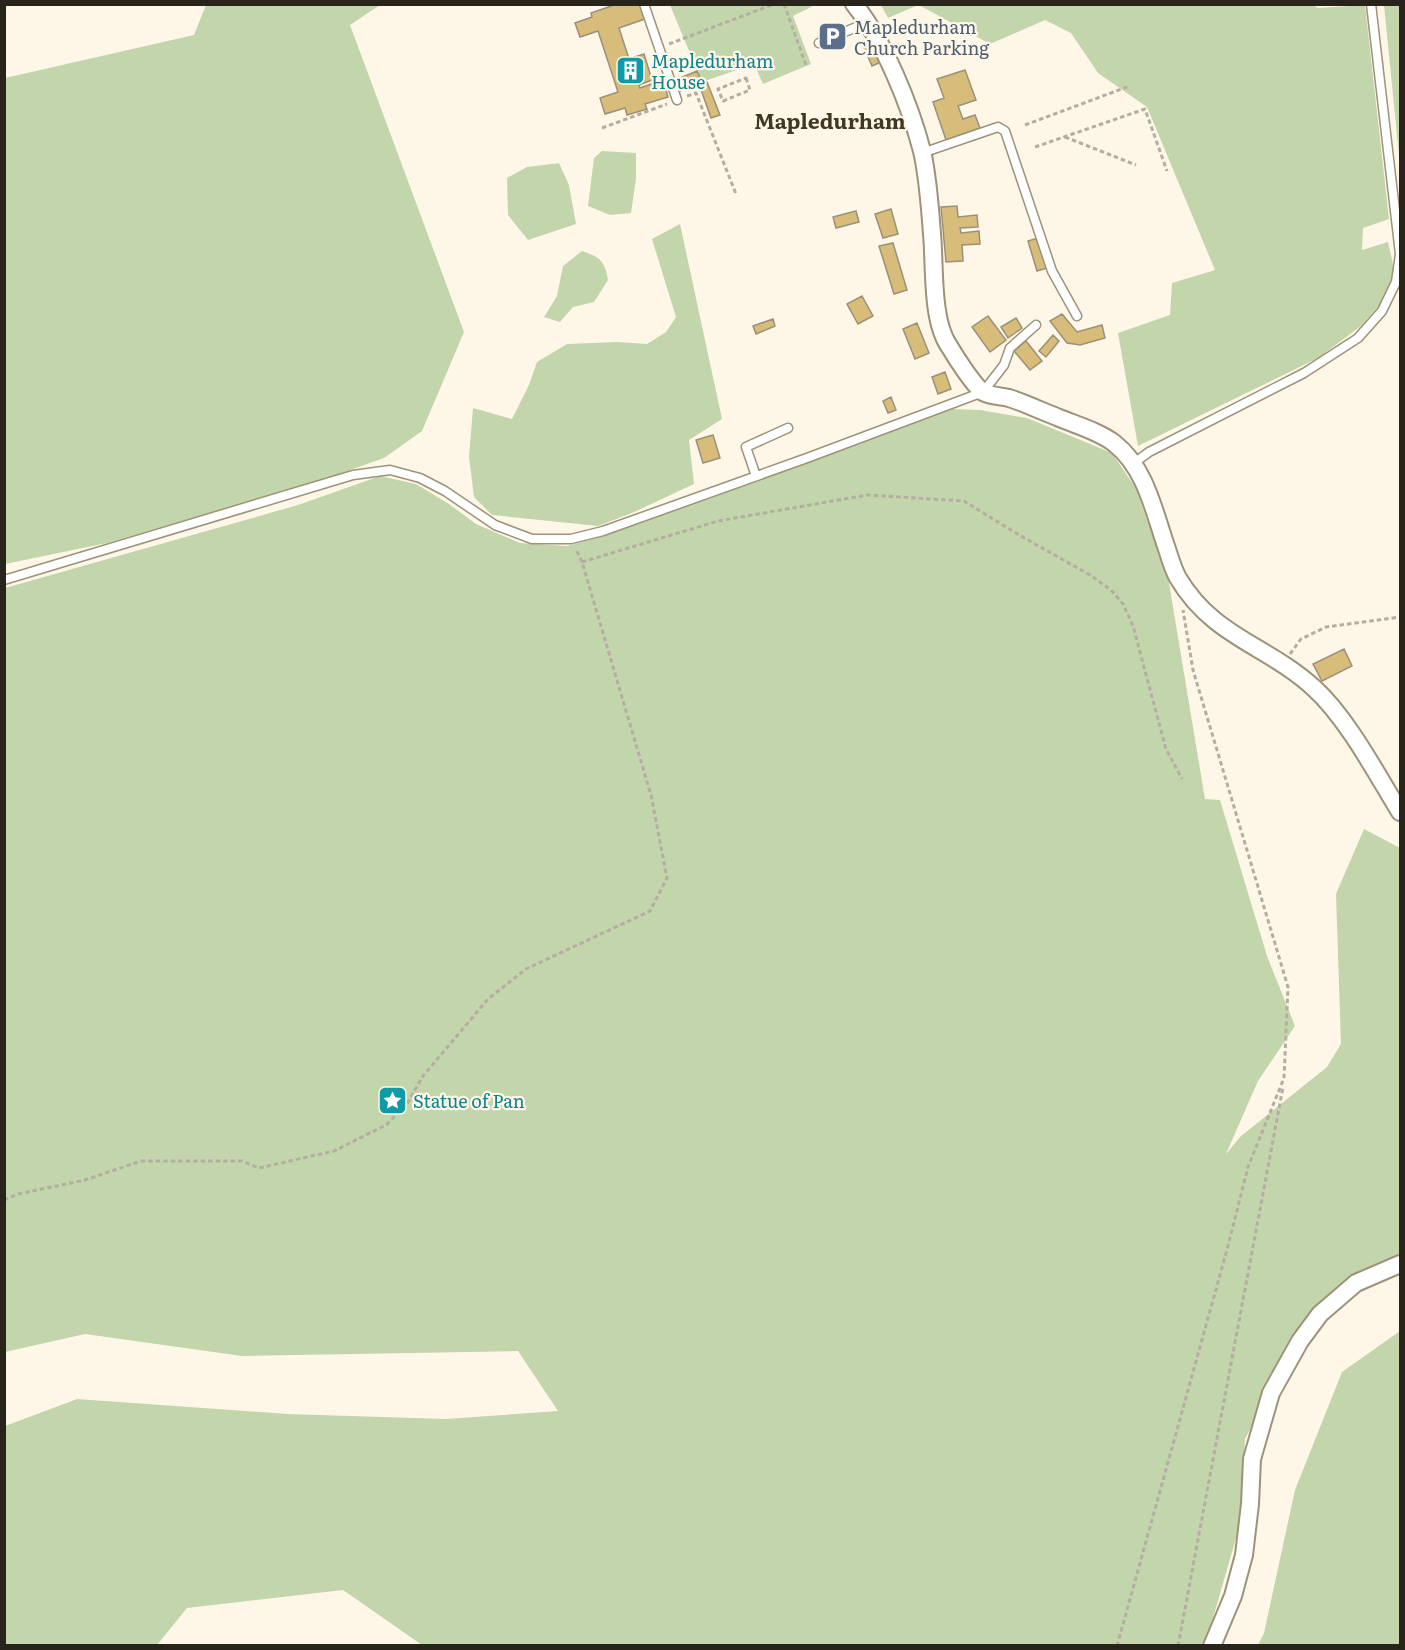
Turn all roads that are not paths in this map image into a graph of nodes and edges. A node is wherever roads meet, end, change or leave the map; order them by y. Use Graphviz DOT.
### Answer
graph roads {
  1 [pos="645,4"];
  2 [pos="855,4"];
  3 [pos="1371,4"];
  4 [pos="868,22"];
  5 [pos="819,43"];
  6 [pos="677,100"];
  7 [pos="922,153"];
  8 [pos="1077,316"];
  9 [pos="1036,325"];
  10 [pos="983,392"];
  11 [pos="789,428"];
  12 [pos="1134,463"];
  13 [pos="756,476"];
  14 [pos="4,580"];
  15 [pos="1401,812"];
  16 [pos="1401,1264"];
  17 [pos="1212,1646"];
  1 -- 6 [label="lane"];
  2 -- 4 [label="street"];
  3 -- 12 [label="lane"];
  4 -- 5 [label="lane"];
  4 -- 7 [label="street"];
  7 -- 8 [label="lane"];
  7 -- 10 [label="street"];
  9 -- 10 [label="lane"];
  10 -- 12 [label="street"];
  10 -- 13 [label="lane"];
  11 -- 13 [label="lane"];
  12 -- 15 [label="street"];
  13 -- 14 [label="lane"];
  16 -- 17 [label="street"];
}
